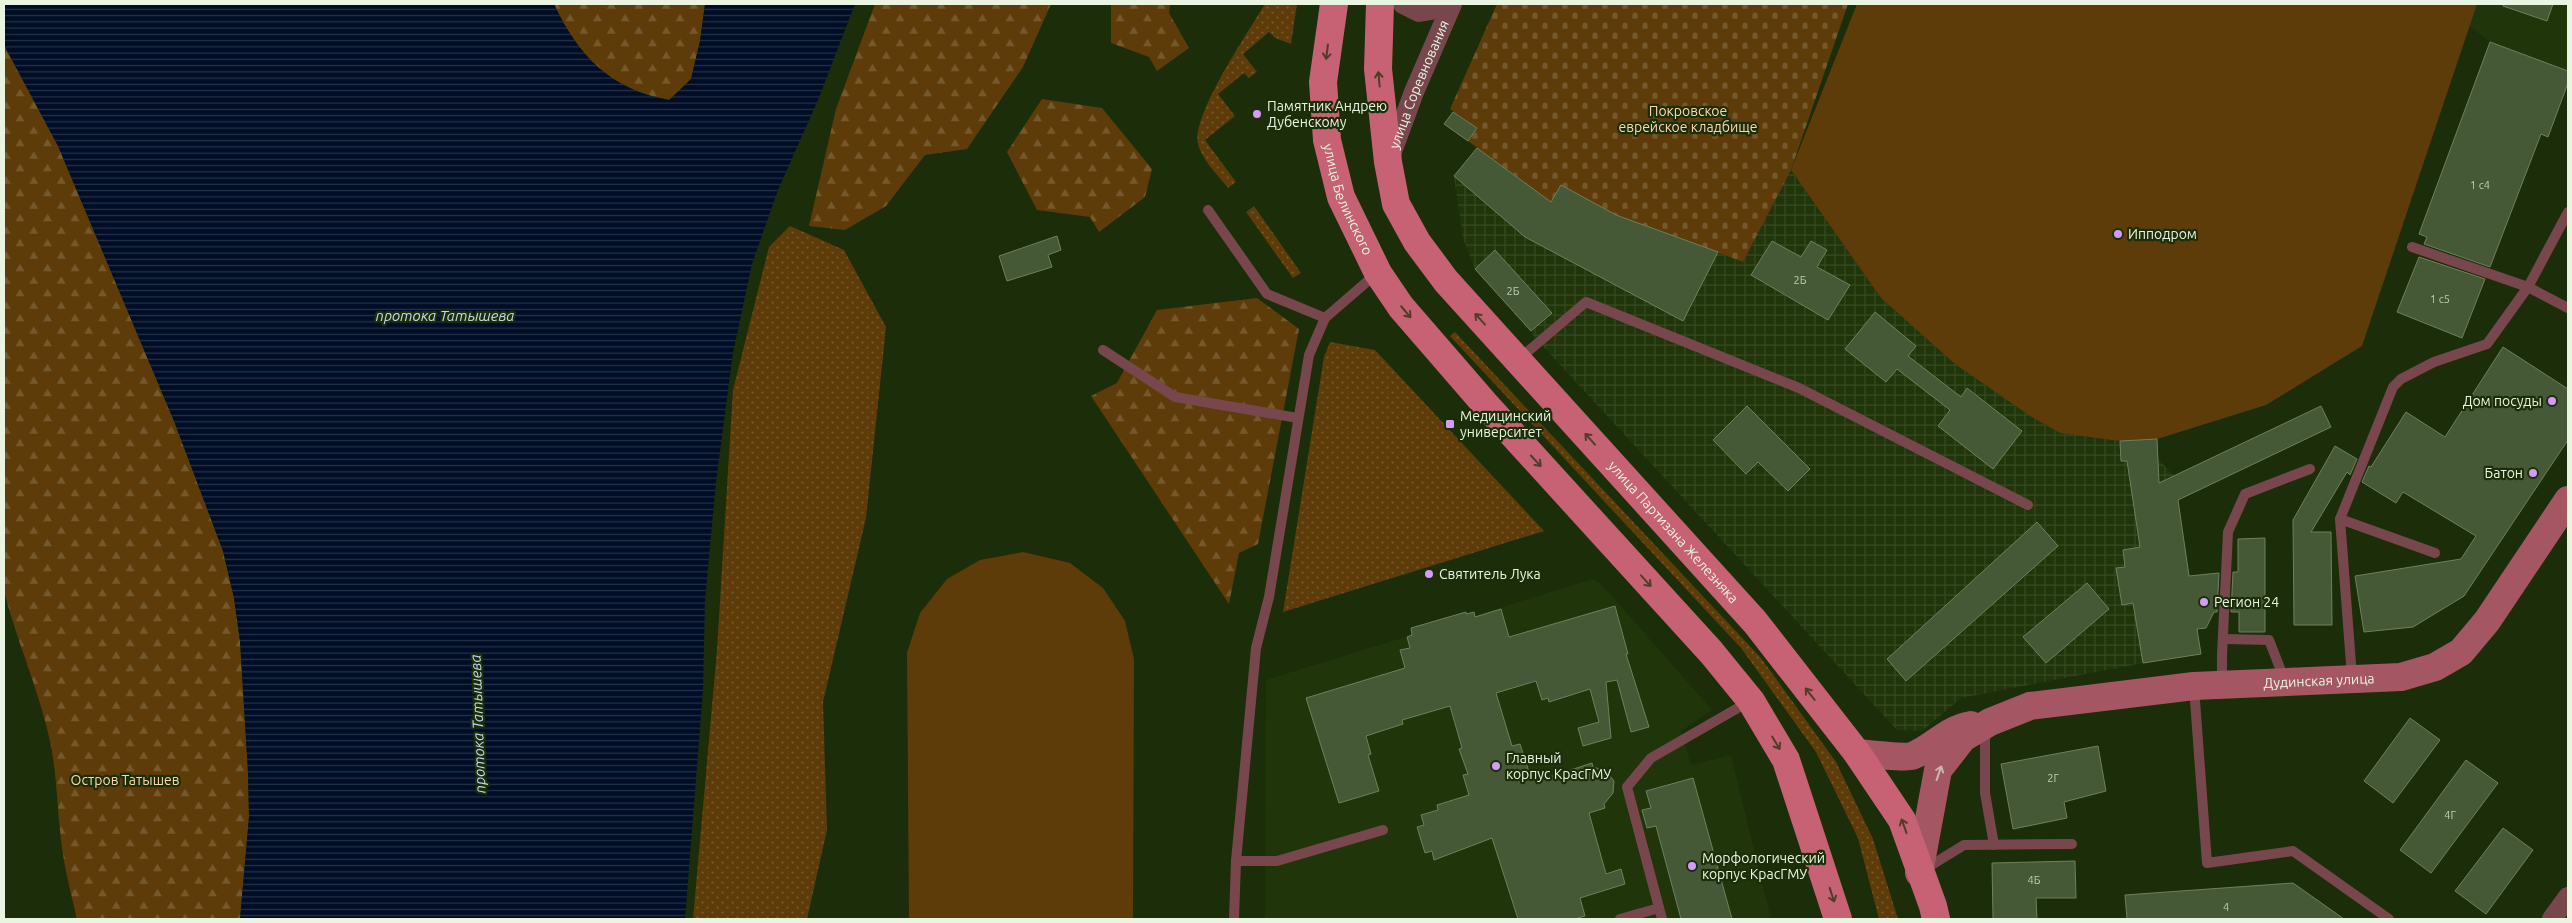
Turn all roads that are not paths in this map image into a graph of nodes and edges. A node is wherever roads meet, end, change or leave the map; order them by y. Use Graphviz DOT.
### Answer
graph roads {
  1 [pos="1334,4"];
  2 [pos="1380,4"];
  3 [pos="1403,4"];
  4 [pos="1451,6"];
  5 [pos="1388,162"];
  6 [pos="1208,210"];
  7 [pos="2568,212"];
  8 [pos="2412,247"];
  9 [pos="1378,273"];
  10 [pos="2528,287"];
  11 [pos="2568,308"];
  12 [pos="1324,318"];
  13 [pos="1103,350"];
  14 [pos="1518,360"];
  15 [pos="1298,418"];
  16 [pos="2310,469"];
  17 [pos="2568,500"];
  18 [pos="2028,505"];
  19 [pos="2340,519"];
  20 [pos="2435,553"];
  21 [pos="2224,639"];
  22 [pos="2352,678"];
  23 [pos="2286,681"];
  24 [pos="2222,683"];
  25 [pos="2194,686"];
  26 [pos="1751,701"];
  27 [pos="1990,722"];
  28 [pos="1857,753"];
  29 [pos="1382,830"];
  30 [pos="2072,844"];
  31 [pos="1994,845"];
  32 [pos="1236,861"];
  33 [pos="1920,872"];
  34 [pos="2568,897"];
  35 [pos="1659,908"];
  36 [pos="1234,919"];
  37 [pos="1620,919"];
  38 [pos="1662,919"];
  39 [pos="1838,919"];
  40 [pos="1936,919"];
  41 [pos="2389,919"];
  42 [pos="2552,919"];
  1 -- 9 [label="main road, улица Белинского, one-way"];
  5 -- 2 [label="main road, one-way"];
  3 -- 4 [label="street, улица Соревнования"];
  4 -- 5 [label="street, улица Соревнования"];
  14 -- 5 [label="main road, улица Партизана Железняка, one-way"];
  6 -- 12 [label="lane"];
  7 -- 10 [label="lane"];
  8 -- 10 [label="lane"];
  9 -- 12 [label="lane"];
  9 -- 26 [label="main road, one-way"];
  10 -- 11 [label="lane"];
  10 -- 19 [label="lane"];
  12 -- 15 [label="lane"];
  13 -- 15 [label="lane"];
  14 -- 18 [label="lane"];
  28 -- 14 [label="main road, улица Партизана Железняка, one-way"];
  15 -- 32 [label="lane"];
  16 -- 21 [label="lane"];
  17 -- 22 [label="street, Дудинская улица"];
  19 -- 20 [label="lane"];
  19 -- 22 [label="lane"];
  21 -- 23 [label="lane"];
  21 -- 24 [label="lane"];
  22 -- 23 [label="street, Дудинская улица"];
  23 -- 24 [label="street, Дудинская улица"];
  24 -- 25 [label="street, Дудинская улица"];
  25 -- 27 [label="street, Дудинская улица"];
  25 -- 41 [label="lane"];
  26 -- 35 [label="lane"];
  26 -- 39 [label="main road, one-way"];
  27 -- 28 [label="street"];
  27 -- 31 [label="lane"];
  33 -- 27 [label="street, one-way"];
  33 -- 28 [label="main road, улица Партизана Железняка, one-way"];
  29 -- 32 [label="lane"];
  30 -- 31 [label="lane"];
  31 -- 33 [label="lane"];
  32 -- 36 [label="lane"];
  33 -- 40 [label="main road, улица Партизана Железняка"];
  34 -- 42 [label="street"];
  35 -- 37 [label="lane"];
  35 -- 38 [label="lane"];
}
